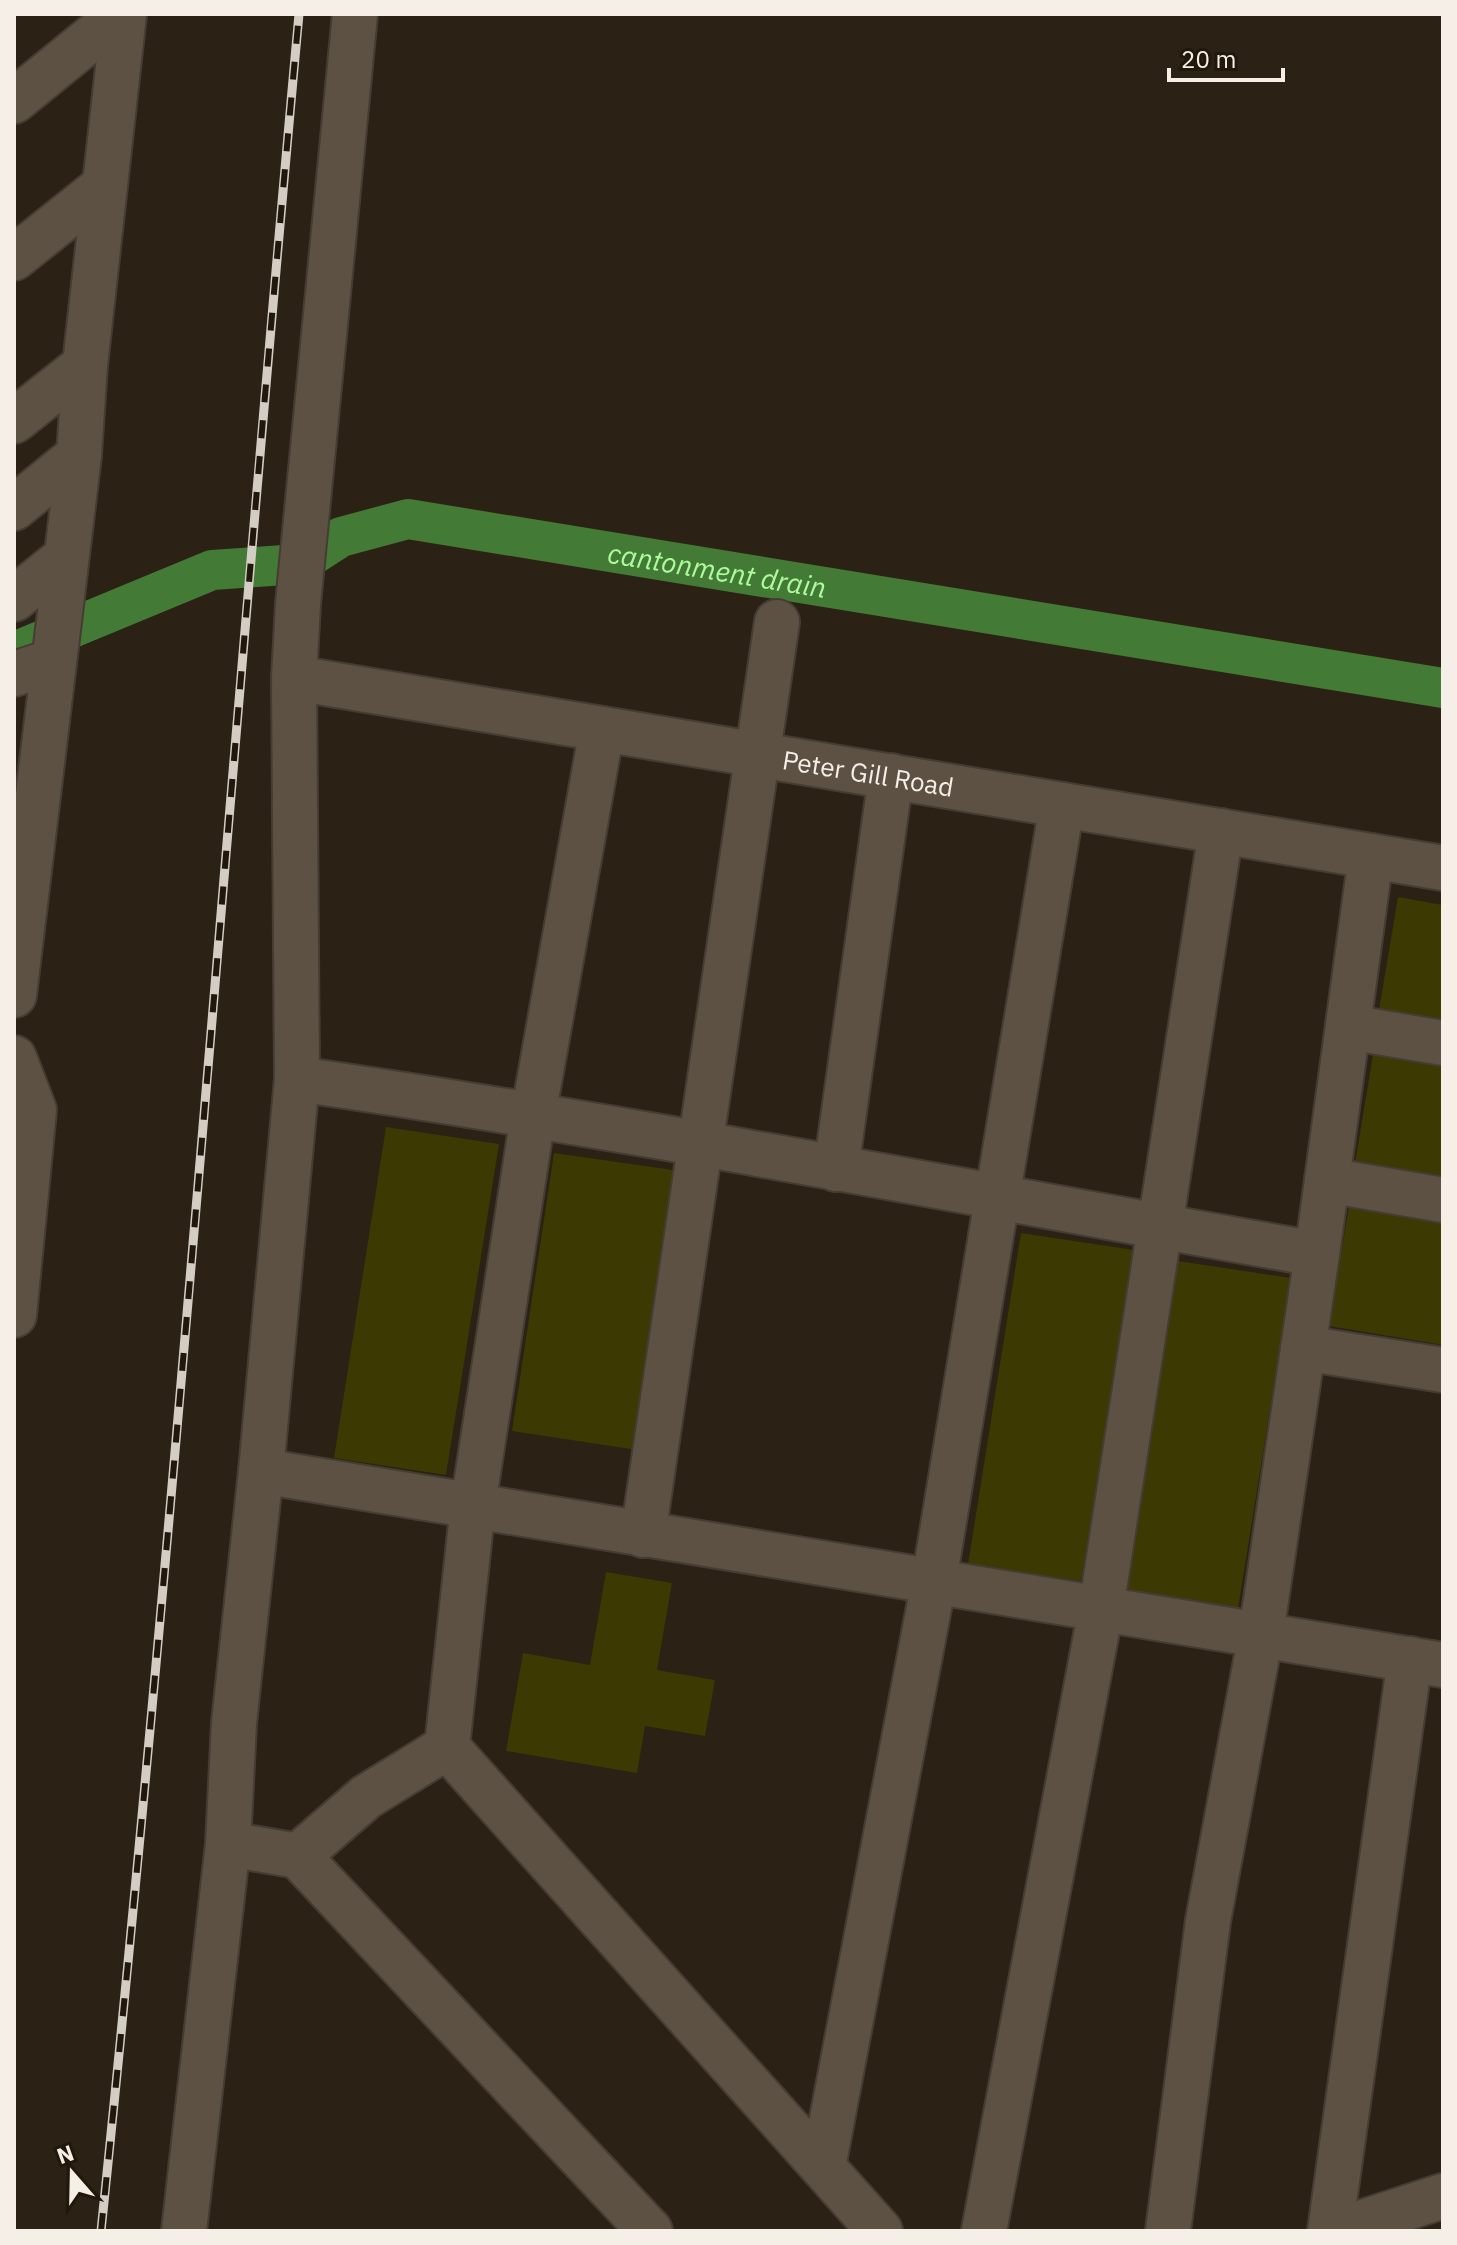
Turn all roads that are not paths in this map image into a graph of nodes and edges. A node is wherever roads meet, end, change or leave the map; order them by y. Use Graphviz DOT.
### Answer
graph roads {
  1 [pos="122,14"];
  2 [pos="355,14"];
  3 [pos="14,101"];
  4 [pos="103,187"];
  5 [pos="14,258"];
  6 [pos="85,365"];
  7 [pos="14,421"];
  8 [pos="79,455"];
  9 [pos="14,508"];
  10 [pos="65,558"];
  11 [pos="14,599"];
  12 [pos="777,622"];
  13 [pos="34,668"];
  14 [pos="294,678"];
  15 [pos="602,729"];
  16 [pos="758,754"];
  17 [pos="891,776"];
  18 [pos="1062,805"];
  19 [pos="1221,831"];
  20 [pos="1371,856"];
  21 [pos="1443,868"];
  22 [pos="14,995"];
  23 [pos="1348,1027"];
  24 [pos="1443,1043"];
  25 [pos="14,1058"];
  26 [pos="297,1079"];
  27 [pos="533,1116"];
  28 [pos="700,1144"];
  29 [pos="836,1169"];
  30 [pos="1327,1180"];
  31 [pos="19,1195"];
  32 [pos="995,1198"];
  33 [pos="1443,1200"];
  34 [pos="1158,1226"];
  35 [pos="1317,1254"];
  36 [pos="14,1315"];
  37 [pos="1303,1348"];
  38 [pos="1443,1370"];
  39 [pos="261,1471"];
  40 [pos="473,1505"];
  41 [pos="643,1535"];
  42 [pos="934,1581"];
  43 [pos="1101,1609"];
  44 [pos="1261,1634"];
  45 [pos="1427,1662"];
  46 [pos="447,1747"];
  47 [pos="228,1844"];
  48 [pos="298,1856"];
  49 [pos="823,2167"];
  50 [pos="1443,2196"];
  51 [pos="184,2231"];
  52 [pos="650,2231"];
  53 [pos="880,2231"];
  54 [pos="984,2231"];
  55 [pos="1168,2231"];
  56 [pos="1330,2231"];
  57 [pos="1336,2231"];
  1 -- 3 [label="street"];
  1 -- 4 [label="street"];
  2 -- 14 [label="street"];
  4 -- 5 [label="street"];
  4 -- 6 [label="street"];
  6 -- 7 [label="street"];
  6 -- 8 [label="street"];
  8 -- 9 [label="street"];
  8 -- 10 [label="street"];
  10 -- 11 [label="street"];
  10 -- 13 [label="street"];
  12 -- 16 [label="street"];
  13 -- 22 [label="street"];
  14 -- 15 [label="street, Peter Gill Road"];
  14 -- 26 [label="street"];
  15 -- 16 [label="street, Peter Gill Road"];
  15 -- 27 [label="street"];
  16 -- 17 [label="street, Peter Gill Road"];
  16 -- 28 [label="street"];
  17 -- 18 [label="street, Peter Gill Road"];
  17 -- 29 [label="street"];
  18 -- 19 [label="street, Peter Gill Road"];
  18 -- 32 [label="street"];
  19 -- 20 [label="street, Peter Gill Road"];
  19 -- 34 [label="street"];
  20 -- 21 [label="street, Peter Gill Road"];
  20 -- 23 [label="street"];
  23 -- 24 [label="street"];
  23 -- 30 [label="street"];
  25 -- 31 [label="street"];
  26 -- 27 [label="street"];
  26 -- 39 [label="street"];
  27 -- 28 [label="street"];
  27 -- 40 [label="street"];
  28 -- 29 [label="street"];
  28 -- 41 [label="street"];
  29 -- 32 [label="street"];
  30 -- 33 [label="street"];
  30 -- 35 [label="street"];
  31 -- 36 [label="street"];
  32 -- 34 [label="street"];
  32 -- 42 [label="street"];
  34 -- 35 [label="street"];
  34 -- 43 [label="street"];
  35 -- 37 [label="street"];
  37 -- 38 [label="street"];
  37 -- 44 [label="street"];
  39 -- 40 [label="street"];
  39 -- 47 [label="street"];
  40 -- 41 [label="street"];
  40 -- 46 [label="street"];
  41 -- 42 [label="street"];
  42 -- 43 [label="street"];
  42 -- 49 [label="street"];
  43 -- 44 [label="street"];
  43 -- 54 [label="street"];
  44 -- 45 [label="street"];
  44 -- 55 [label="street"];
  45 -- 56 [label="street"];
  46 -- 48 [label="street"];
  46 -- 49 [label="street"];
  47 -- 48 [label="street"];
  47 -- 51 [label="street"];
  48 -- 52 [label="street"];
  49 -- 53 [label="street"];
  50 -- 57 [label="street"];
}
